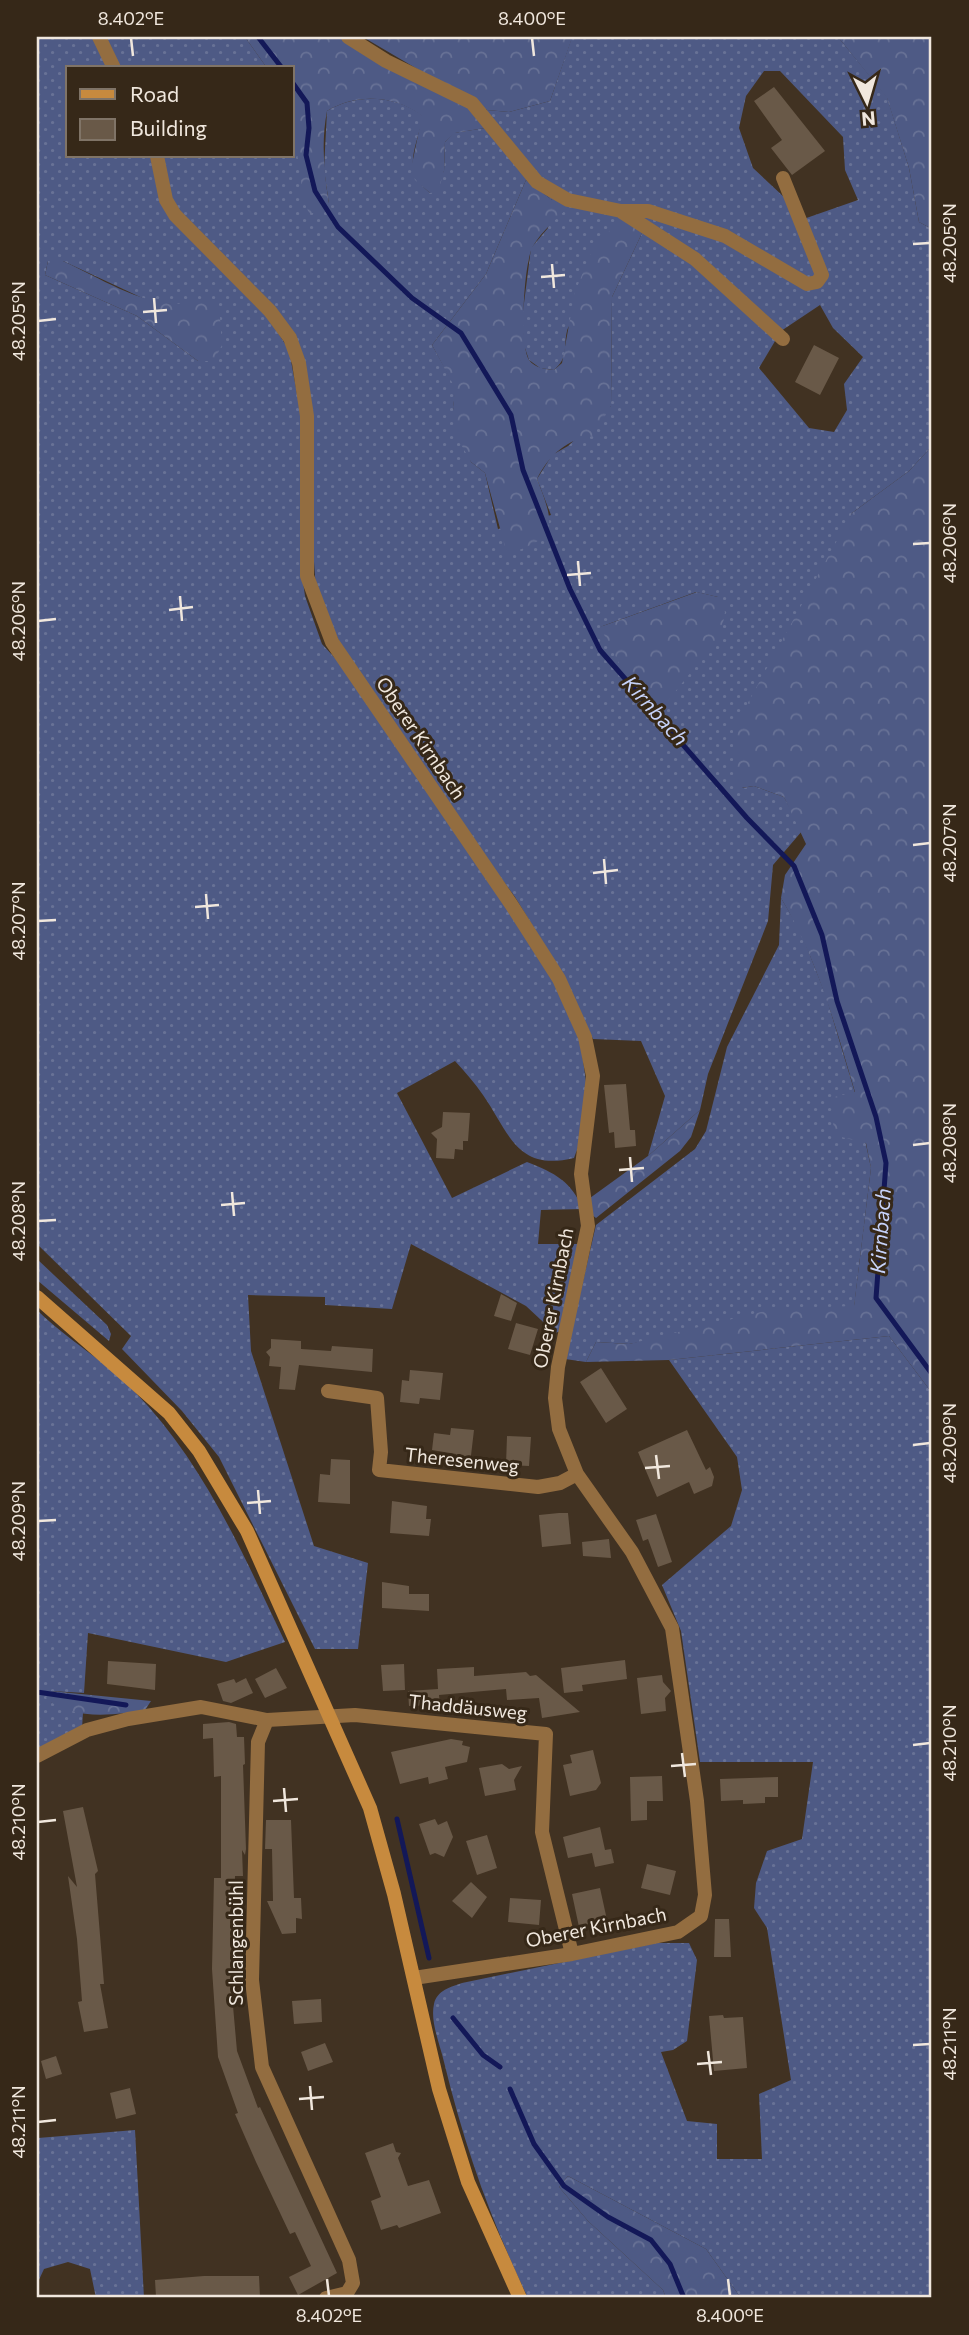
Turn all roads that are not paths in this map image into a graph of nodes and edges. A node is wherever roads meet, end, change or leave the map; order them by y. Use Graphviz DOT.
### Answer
graph roads {
  1 [pos="99,37"];
  2 [pos="348,37"];
  3 [pos="113,66"];
  4 [pos="157,158"];
  5 [pos="783,178"];
  6 [pos="621,211"];
  7 [pos="783,339"];
  8 [pos="37,1297"];
  9 [pos="328,1391"];
  10 [pos="577,1474"];
  11 [pos="331,1719"];
  12 [pos="267,1720"];
  13 [pos="37,1756"];
  14 [pos="572,1954"];
  15 [pos="414,1978"];
  16 [pos="326,2298"];
  17 [pos="520,2298"];
  1 -- 3 [label="street"];
  2 -- 6 [label="street"];
  4 -- 10 [label="street, Oberer Kirnbach"];
  5 -- 6 [label="street"];
  6 -- 7 [label="street"];
  8 -- 11 [label="main road"];
  9 -- 10 [label="street, Theresenweg"];
  10 -- 14 [label="street, Oberer Kirnbach"];
  11 -- 12 [label="street"];
  11 -- 14 [label="street, Thaddäusweg"];
  11 -- 15 [label="main road"];
  12 -- 13 [label="street"];
  12 -- 16 [label="street, Schlangenbühl"];
  14 -- 15 [label="street, Oberer Kirnbach"];
  15 -- 17 [label="main road"];
}
